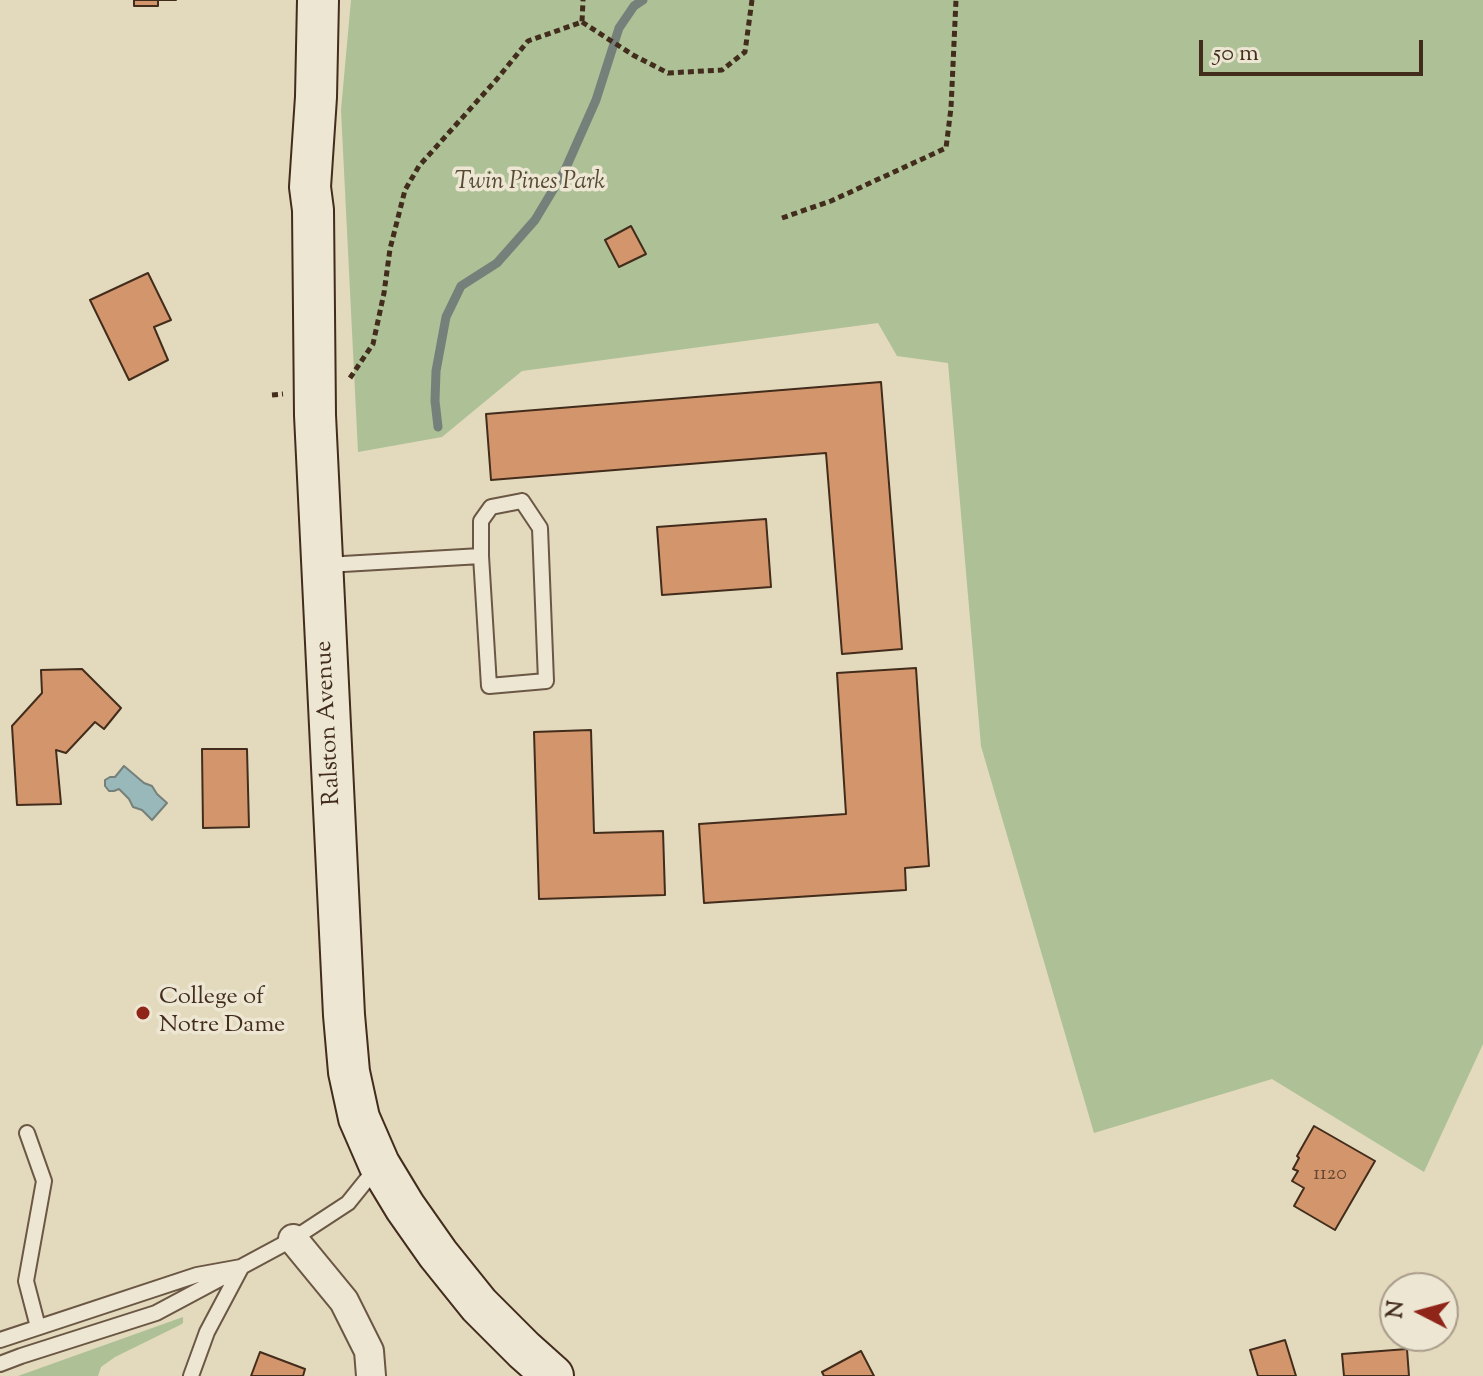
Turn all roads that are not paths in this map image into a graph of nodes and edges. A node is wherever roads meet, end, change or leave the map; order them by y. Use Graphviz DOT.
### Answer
graph roads {
  1 [pos="318,0"];
  2 [pos="481,556"];
  3 [pos="322,565"];
  4 [pos="27,1133"];
  5 [pos="379,1164"];
  6 [pos="293,1239"];
  7 [pos="241,1267"];
  8 [pos="38,1327"];
  9 [pos="2,1339"];
  10 [pos="0,1364"];
  11 [pos="191,1376"];
  12 [pos="371,1376"];
  13 [pos="553,1376"];
  1 -- 3 [label="main road, Ralston Avenue"];
  2 -- 2 [label="lane"];
  2 -- 3 [label="lane"];
  3 -- 5 [label="main road, Ralston Avenue"];
  4 -- 8 [label="lane"];
  5 -- 6 [label="lane"];
  5 -- 13 [label="main road, Ralston Avenue"];
  6 -- 7 [label="lane"];
  6 -- 12 [label="street"];
  7 -- 8 [label="lane"];
  7 -- 10 [label="lane"];
  7 -- 11 [label="lane"];
  8 -- 9 [label="lane"];
}
